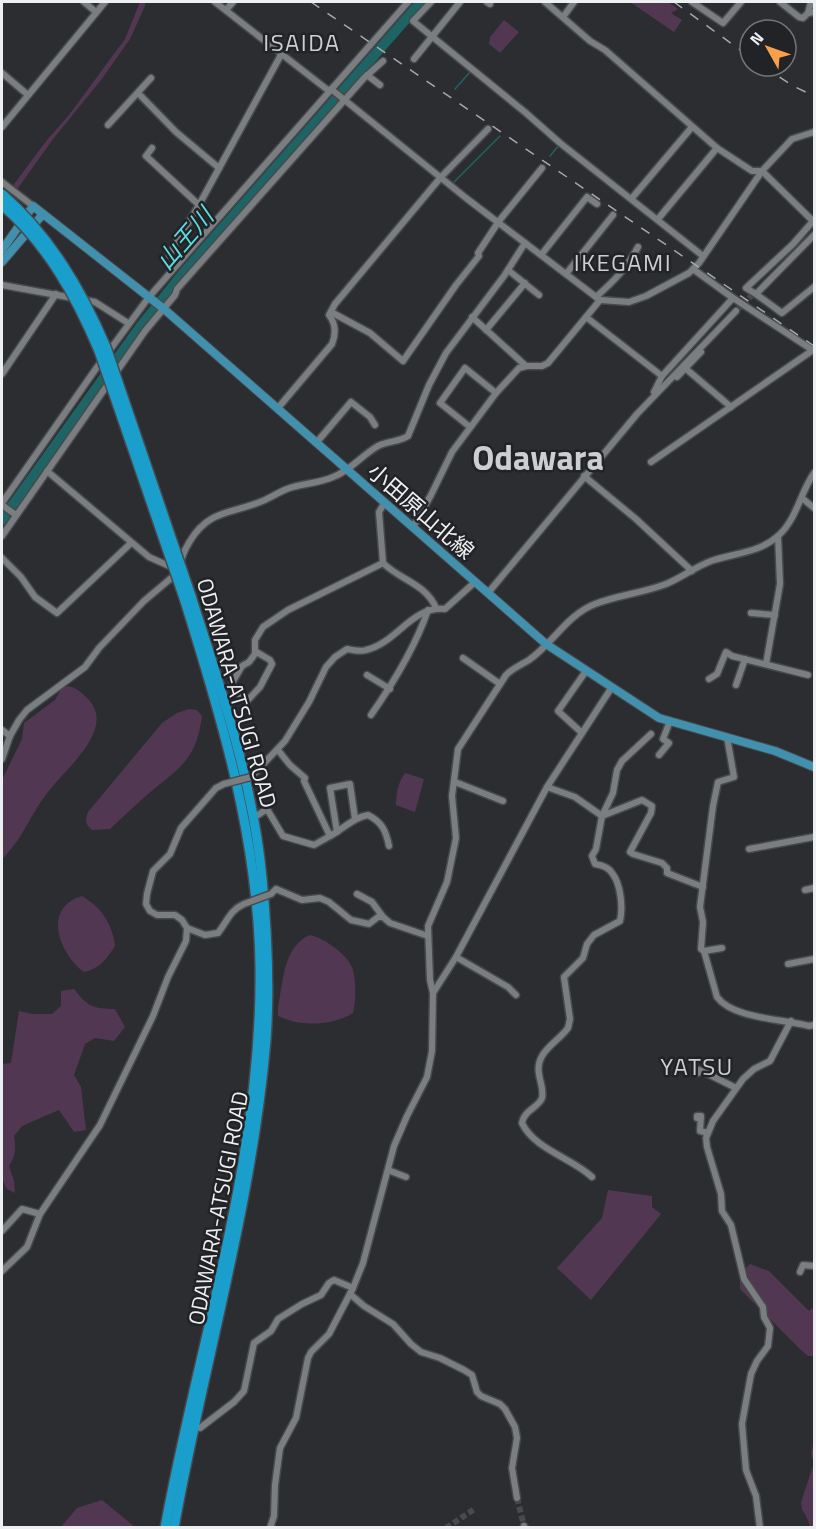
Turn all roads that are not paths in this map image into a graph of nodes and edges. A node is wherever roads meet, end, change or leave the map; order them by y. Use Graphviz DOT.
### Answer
graph roads {
  1 [pos="84,2"];
  2 [pos="105,2"];
  3 [pos="215,2"];
  4 [pos="234,2"];
  5 [pos="408,2"];
  6 [pos="431,2"];
  7 [pos="460,2"];
  8 [pos="545,2"];
  9 [pos="574,2"];
  10 [pos="692,2"];
  11 [pos="741,2"];
  12 [pos="780,2"];
  13 [pos="811,2"];
  14 [pos="226,10"];
  15 [pos="96,12"];
  16 [pos="811,13"];
  17 [pos="563,17"];
  18 [pos="431,36"];
  19 [pos="282,53"];
  20 [pos="414,58"];
  21 [pos="383,61"];
  22 [pos="2,73"];
  23 [pos="367,75"];
  24 [pos="151,78"];
  25 [pos="380,85"];
  26 [pos="331,91"];
  27 [pos="138,93"];
  28 [pos="28,95"];
  29 [pos="344,101"];
  30 [pos="108,125"];
  31 [pos="2,127"];
  32 [pos="692,127"];
  33 [pos="488,129"];
  34 [pos="814,132"];
  35 [pos="152,148"];
  36 [pos="717,148"];
  37 [pos="219,168"];
  38 [pos="542,168"];
  39 [pos="762,171"];
  40 [pos="441,177"];
  41 [pos="2,182"];
  42 [pos="2,194"];
  43 [pos="632,198"];
  44 [pos="597,204"];
  45 [pos="2,205"];
  46 [pos="199,205"];
  47 [pos="33,206"];
  48 [pos="43,214"];
  49 [pos="613,215"];
  50 [pos="658,219"];
  51 [pos="499,221"];
  52 [pos="814,221"];
  53 [pos="814,233"];
  54 [pos="525,243"];
  55 [pos="638,247"];
  56 [pos="2,250"];
  57 [pos="169,255"];
  58 [pos="541,255"];
  59 [pos="703,255"];
  60 [pos="2,262"];
  61 [pos="693,269"];
  62 [pos="508,270"];
  63 [pos="566,274"];
  64 [pos="525,283"];
  65 [pos="2,285"];
  66 [pos="814,287"];
  67 [pos="757,292"];
  68 [pos="56,294"];
  69 [pos="538,295"];
  70 [pos="598,298"];
  71 [pos="733,298"];
  72 [pos="152,299"];
  73 [pos="745,306"];
  74 [pos="164,309"];
  75 [pos="736,311"];
  76 [pos="331,312"];
  77 [pos="472,317"];
  78 [pos="586,317"];
  79 [pos="128,323"];
  80 [pos="486,330"];
  81 [pos="814,351"];
  82 [pos="526,366"];
  83 [pos="685,368"];
  84 [pos="2,374"];
  85 [pos="662,376"];
  86 [pos="496,393"];
  87 [pos="651,398"];
  88 [pos="731,407"];
  89 [pos="278,408"];
  90 [pos="375,425"];
  91 [pos="470,427"];
  92 [pos="316,442"];
  93 [pos="651,462"];
  94 [pos="347,469"];
  95 [pos="46,471"];
  96 [pos="814,473"];
  97 [pos="584,476"];
  98 [pos="802,498"];
  99 [pos="385,502"];
  100 [pos="2,504"];
  101 [pos="814,508"];
  102 [pos="16,515"];
  103 [pos="413,527"];
  104 [pos="2,536"];
  105 [pos="778,536"];
  106 [pos="131,543"];
  107 [pos="2,558"];
  108 [pos="383,563"];
  109 [pos="179,570"];
  110 [pos="692,571"];
  111 [pos="475,582"];
  112 [pos="488,594"];
  113 [pos="188,597"];
  114 [pos="436,608"];
  115 [pos="428,610"];
  116 [pos="751,613"];
  117 [pos="775,615"];
  118 [pos="546,644"];
  119 [pos="255,651"];
  120 [pos="463,658"];
  121 [pos="745,659"];
  122 [pos="766,664"];
  123 [pos="586,670"];
  124 [pos="367,675"];
  125 [pos="808,675"];
  126 [pos="709,679"];
  127 [pos="500,684"];
  128 [pos="736,685"];
  129 [pos="612,687"];
  130 [pos="390,688"];
  131 [pos="371,715"];
  132 [pos="670,721"];
  133 [pos="2,730"];
  134 [pos="582,733"];
  135 [pos="651,734"];
  136 [pos="10,736"];
  137 [pos="728,737"];
  138 [pos="278,750"];
  139 [pos="659,755"];
  140 [pos="2,759"];
  141 [pos="814,767"];
  142 [pos="455,782"];
  143 [pos="547,787"];
  144 [pos="502,801"];
  145 [pos="258,815"];
  146 [pos="603,816"];
  147 [pos="355,819"];
  148 [pos="338,832"];
  149 [pos="330,836"];
  150 [pos="814,837"];
  151 [pos="389,846"];
  152 [pos="749,849"];
  153 [pos="704,887"];
  154 [pos="814,888"];
  155 [pos="805,890"];
  156 [pos="357,894"];
  157 [pos="383,917"];
  158 [pos="187,928"];
  159 [pos="428,936"];
  160 [pos="722,948"];
  161 [pos="704,951"];
  162 [pos="456,957"];
  163 [pos="814,959"];
  164 [pos="788,964"];
  165 [pos="433,993"];
  166 [pos="516,995"];
  167 [pos="791,1021"];
  168 [pos="813,1027"];
  169 [pos="698,1073"];
  170 [pos="736,1088"];
  171 [pos="697,1118"];
  172 [pos="708,1133"];
  173 [pos="388,1170"];
  174 [pos="406,1177"];
  175 [pos="592,1177"];
  176 [pos="40,1214"];
  177 [pos="2,1231"];
  178 [pos="814,1266"];
  179 [pos="2,1271"];
  180 [pos="800,1272"];
  181 [pos="351,1291"];
  182 [pos="200,1377"];
  183 [pos="200,1428"];
  184 [pos="517,1498"];
  185 [pos="165,1527"];
  186 [pos="174,1527"];
  187 [pos="270,1527"];
  188 [pos="760,1527"];
  1 -- 15 [label="street"];
  2 -- 15 [label="street"];
  3 -- 14 [label="street"];
  4 -- 14 [label="street"];
  5 -- 26 [label="street"];
  6 -- 18 [label="street"];
  7 -- 18 [label="street"];
  8 -- 17 [label="street"];
  9 -- 17 [label="street"];
  10 -- 11 [label="street"];
  12 -- 16 [label="street"];
  13 -- 16 [label="street"];
  14 -- 19 [label="street"];
  15 -- 28 [label="street"];
  17 -- 32 [label="street"];
  18 -- 20 [label="street"];
  18 -- 43 [label="street"];
  19 -- 26 [label="street"];
  19 -- 37 [label="street"];
  21 -- 23 [label="street"];
  22 -- 28 [label="street"];
  23 -- 25 [label="street"];
  23 -- 29 [label="street"];
  24 -- 27 [label="street"];
  26 -- 29 [label="street"];
  26 -- 72 [label="street"];
  27 -- 30 [label="street"];
  27 -- 37 [label="street"];
  28 -- 31 [label="street"];
  29 -- 40 [label="street"];
  29 -- 74 [label="street"];
  32 -- 36 [label="street"];
  32 -- 43 [label="street"];
  33 -- 40 [label="street"];
  34 -- 39 [label="street"];
  35 -- 46 [label="street"];
  36 -- 39 [label="street"];
  36 -- 50 [label="street"];
  37 -- 46 [label="street"];
  38 -- 51 [label="street"];
  39 -- 52 [label="street"];
  39 -- 59 [label="street"];
  40 -- 51 [label="street"];
  40 -- 76 [label="street"];
  41 -- 47 [label="street"];
  42 -- 113 [label="highway, ODAWARA-ATSUGI ROAD, bridge"];
  43 -- 50 [label="street"];
  44 -- 58 [label="street"];
  45 -- 113 [label="highway, ODAWARA-ATSUGI ROAD, bridge"];
  46 -- 57 [label="street"];
  47 -- 48 [label="main road, 小田原山北線"];
  47 -- 56 [label="main road"];
  48 -- 60 [label="main road"];
  48 -- 72 [label="main road, 小田原山北線"];
  49 -- 63 [label="street"];
  50 -- 59 [label="street"];
  51 -- 54 [label="street"];
  51 -- 76 [label="street"];
  52 -- 67 [label="street"];
  53 -- 67 [label="street"];
  54 -- 58 [label="street"];
  54 -- 62 [label="street"];
  55 -- 70 [label="street"];
  58 -- 63 [label="street"];
  59 -- 61 [label="street"];
  61 -- 70 [label="street"];
  61 -- 71 [label="street"];
  62 -- 64 [label="street"];
  62 -- 77 [label="street"];
  63 -- 70 [label="street"];
  64 -- 69 [label="street"];
  64 -- 80 [label="street"];
  65 -- 68 [label="street"];
  66 -- 67 [label="street"];
  68 -- 79 [label="street"];
  68 -- 84 [label="street"];
  70 -- 78 [label="street"];
  71 -- 73 [label="street"];
  71 -- 85 [label="street"];
  72 -- 74 [label="main road, 小田原山北線"];
  72 -- 79 [label="street"];
  73 -- 81 [label="street"];
  73 -- 83 [label="street"];
  74 -- 89 [label="main road, 小田原山北線"];
  74 -- 95 [label="street"];
  75 -- 87 [label="street"];
  76 -- 89 [label="street"];
  77 -- 80 [label="street"];
  77 -- 94 [label="street"];
  78 -- 82 [label="street"];
  78 -- 85 [label="street"];
  79 -- 100 [label="street"];
  80 -- 82 [label="street"];
  81 -- 88 [label="street"];
  82 -- 86 [label="street"];
  83 -- 87 [label="street"];
  83 -- 88 [label="street"];
  85 -- 87 [label="street"];
  86 -- 91 [label="street"];
  86 -- 91 [label="street"];
  87 -- 97 [label="street"];
  88 -- 93 [label="street"];
  89 -- 92 [label="main road, 小田原山北線"];
  90 -- 92 [label="street"];
  91 -- 103 [label="street"];
  92 -- 94 [label="main road, 小田原山北線"];
  94 -- 99 [label="main road, 小田原山北線"];
  94 -- 109 [label="street"];
  95 -- 102 [label="street"];
  95 -- 106 [label="street"];
  96 -- 98 [label="street"];
  97 -- 110 [label="street"];
  97 -- 112 [label="street"];
  98 -- 101 [label="street"];
  98 -- 105 [label="street"];
  99 -- 103 [label="main road, 小田原山北線"];
  99 -- 108 [label="street"];
  100 -- 102 [label="street"];
  102 -- 104 [label="street"];
  103 -- 111 [label="main road, 小田原山北線"];
  105 -- 110 [label="street"];
  105 -- 117 [label="street"];
  106 -- 107 [label="street"];
  106 -- 109 [label="street"];
  108 -- 114 [label="street"];
  108 -- 119 [label="street"];
  109 -- 136 [label="street"];
  110 -- 118 [label="street"];
  111 -- 112 [label="main road, 小田原山北線"];
  111 -- 114 [label="street"];
  112 -- 118 [label="main road, 小田原山北線"];
  113 -- 182 [label="highway, ODAWARA-ATSUGI ROAD"];
  114 -- 115 [label="street"];
  115 -- 130 [label="street"];
  115 -- 138 [label="street"];
  116 -- 117 [label="street"];
  117 -- 122 [label="street"];
  118 -- 123 [label="main road, 小田原山北線"];
  118 -- 127 [label="street"];
  119 -- 119 [label="street"];
  120 -- 127 [label="street"];
  121 -- 122 [label="street"];
  121 -- 126 [label="street"];
  121 -- 128 [label="street"];
  122 -- 125 [label="street"];
  123 -- 129 [label="main road, 小田原山北線"];
  123 -- 134 [label="street"];
  124 -- 130 [label="street"];
  127 -- 142 [label="street"];
  129 -- 132 [label="main road, 小田原山北線"];
  129 -- 134 [label="street"];
  130 -- 131 [label="street"];
  132 -- 137 [label="main road, 小田原山北線"];
  132 -- 139 [label="street"];
  133 -- 136 [label="street"];
  134 -- 143 [label="street"];
  135 -- 146 [label="street"];
  136 -- 140 [label="street"];
  137 -- 141 [label="main road, 小田原山北線"];
  137 -- 153 [label="street"];
  138 -- 149 [label="street"];
  138 -- 158 [label="street, bridge"];
  142 -- 144 [label="street"];
  142 -- 159 [label="street"];
  143 -- 146 [label="street"];
  143 -- 162 [label="street"];
  145 -- 149 [label="street"];
  146 -- 153 [label="street"];
  146 -- 175 [label="street"];
  147 -- 148 [label="street"];
  147 -- 148 [label="street"];
  147 -- 151 [label="street"];
  148 -- 149 [label="street"];
  150 -- 152 [label="street"];
  153 -- 161 [label="street"];
  154 -- 155 [label="street"];
  156 -- 157 [label="street"];
  157 -- 158 [label="street, bridge"];
  157 -- 159 [label="street"];
  158 -- 176 [label="street"];
  159 -- 165 [label="street"];
  160 -- 161 [label="street"];
  161 -- 167 [label="street"];
  162 -- 165 [label="street"];
  162 -- 166 [label="street"];
  163 -- 164 [label="street"];
  165 -- 173 [label="street"];
  167 -- 168 [label="street"];
  167 -- 170 [label="street"];
  169 -- 170 [label="street"];
  170 -- 172 [label="street"];
  171 -- 172 [label="street"];
  172 -- 188 [label="street"];
  173 -- 174 [label="street"];
  173 -- 181 [label="street"];
  176 -- 177 [label="street"];
  176 -- 179 [label="street"];
  178 -- 180 [label="street"];
  181 -- 183 [label="street"];
  181 -- 184 [label="street"];
  181 -- 187 [label="street"];
  182 -- 185 [label="highway, ODAWARA-ATSUGI ROAD"];
  182 -- 186 [label="highway, ODAWARA-ATSUGI ROAD"];
}
